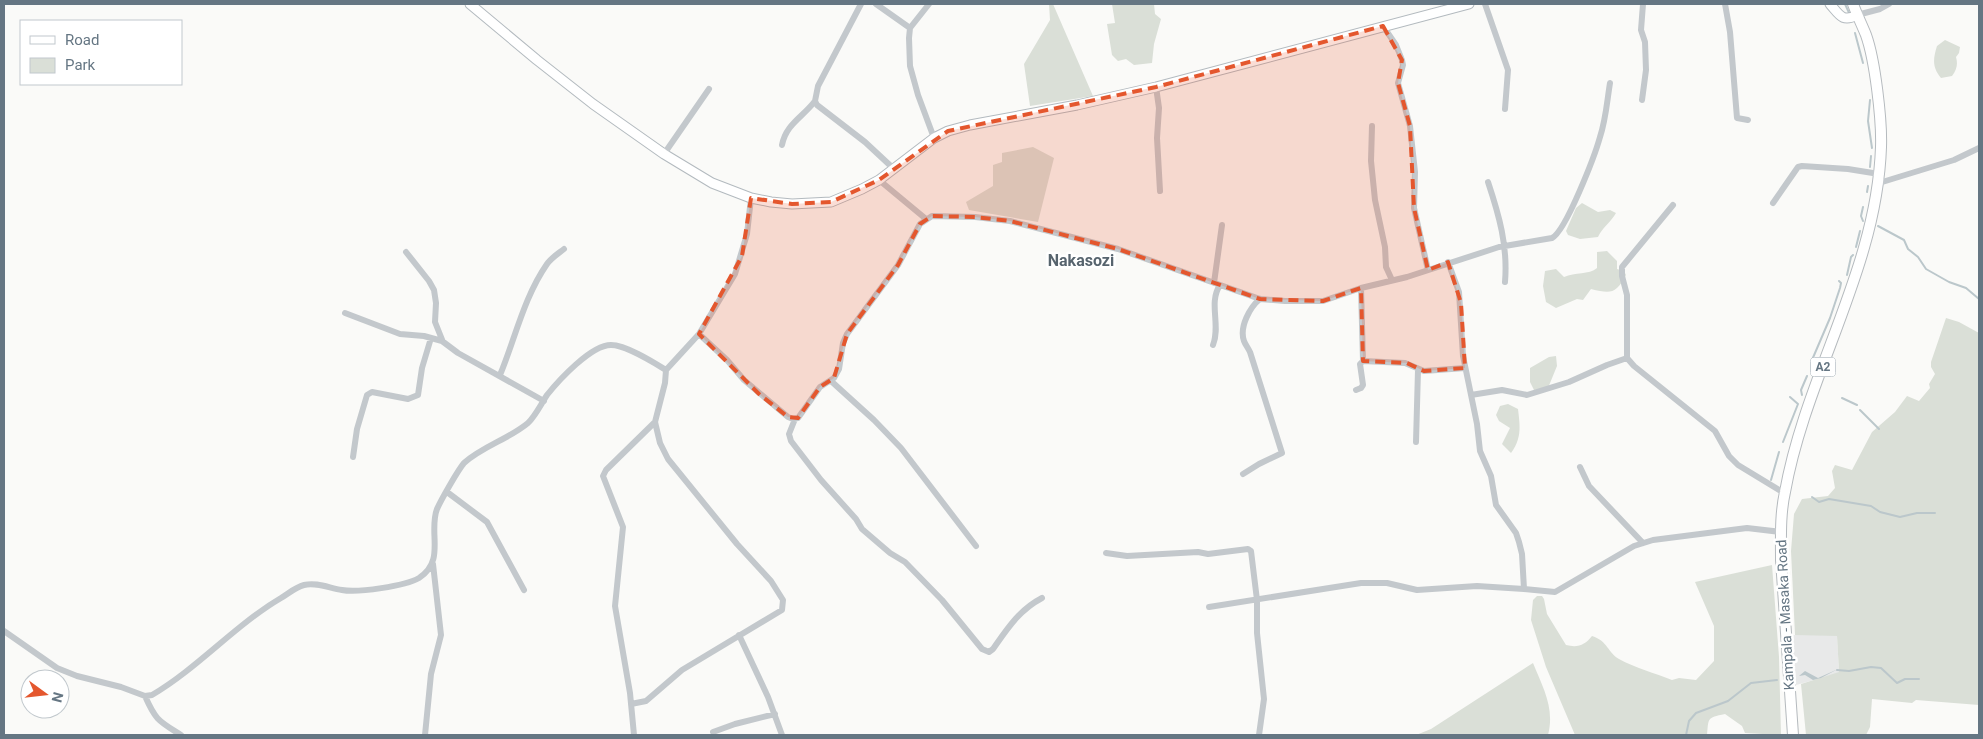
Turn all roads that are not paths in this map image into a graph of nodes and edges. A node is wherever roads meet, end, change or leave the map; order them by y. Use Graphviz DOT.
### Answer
graph roads {
  1 [pos="470,4"];
  2 [pos="861,4"];
  3 [pos="876,4"];
  4 [pos="929,4"];
  5 [pos="1469,4"];
  6 [pos="1485,4"];
  7 [pos="1643,4"];
  8 [pos="1725,4"];
  9 [pos="1830,4"];
  10 [pos="1853,4"];
  11 [pos="1890,4"];
  12 [pos="1857,15"];
  13 [pos="1383,26"];
  14 [pos="910,28"];
  15 [pos="1610,83"];
  16 [pos="1156,87"];
  17 [pos="709,89"];
  18 [pos="1642,100"];
  19 [pos="815,101"];
  20 [pos="1505,108"];
  21 [pos="1748,120"];
  22 [pos="1372,126"];
  23 [pos="934,138"];
  24 [pos="782,145"];
  25 [pos="1979,148"];
  26 [pos="664,154"];
  27 [pos="894,169"];
  28 [pos="1879,178"];
  29 [pos="879,180"];
  30 [pos="1488,182"];
  31 [pos="1160,192"];
  32 [pos="751,198"];
  33 [pos="1773,203"];
  34 [pos="1673,204"];
  35 [pos="926,219"];
  36 [pos="1222,224"];
  37 [pos="1505,246"];
  38 [pos="564,249"];
  39 [pos="406,252"];
  40 [pos="1448,262"];
  41 [pos="1428,270"];
  42 [pos="1392,280"];
  43 [pos="1505,282"];
  44 [pos="1217,284"];
  45 [pos="1361,288"];
  46 [pos="1260,299"];
  47 [pos="345,313"];
  48 [pos="699,334"];
  49 [pos="431,338"];
  50 [pos="443,342"];
  51 [pos="1213,345"];
  52 [pos="1627,358"];
  53 [pos="1363,361"];
  54 [pos="1465,368"];
  55 [pos="666,370"];
  56 [pos="1418,370"];
  57 [pos="500,375"];
  58 [pos="831,381"];
  59 [pos="1356,390"];
  60 [pos="1471,395"];
  61 [pos="544,401"];
  62 [pos="795,419"];
  63 [pos="655,422"];
  64 [pos="1416,442"];
  65 [pos="353,457"];
  66 [pos="1580,467"];
  67 [pos="1243,474"];
  68 [pos="447,492"];
  69 [pos="1784,493"];
  70 [pos="1781,532"];
  71 [pos="1643,543"];
  72 [pos="976,546"];
  73 [pos="1106,553"];
  74 [pos="433,564"];
  75 [pos="1524,589"];
  76 [pos="524,590"];
  77 [pos="1042,598"];
  78 [pos="1257,600"];
  79 [pos="1209,607"];
  80 [pos="4,631"];
  81 [pos="739,636"];
  82 [pos="145,696"];
  83 [pos="631,704"];
  84 [pos="775,714"];
  85 [pos="713,732"];
  86 [pos="181,735"];
  87 [pos="425,735"];
  88 [pos="634,735"];
  89 [pos="782,735"];
  90 [pos="1259,735"];
  91 [pos="1793,735"];
  1 -- 26 [label="street"];
  2 -- 19 [label="street"];
  3 -- 14 [label="street"];
  4 -- 14 [label="street"];
  5 -- 13 [label="street"];
  6 -- 20 [label="street"];
  7 -- 18 [label="street"];
  8 -- 21 [label="street"];
  9 -- 12 [label="street"];
  10 -- 12 [label="main road, Kampala - Masaka Road / A2"];
  11 -- 12 [label="street"];
  12 -- 28 [label="main road, Kampala - Masaka Road / A2"];
  13 -- 16 [label="street"];
  13 -- 41 [label="street"];
  14 -- 23 [label="street"];
  15 -- 37 [label="street"];
  16 -- 23 [label="street"];
  16 -- 31 [label="street"];
  17 -- 26 [label="street"];
  19 -- 24 [label="street"];
  19 -- 27 [label="street"];
  22 -- 42 [label="street"];
  23 -- 27 [label="street"];
  25 -- 28 [label="street"];
  26 -- 32 [label="street"];
  27 -- 29 [label="street"];
  28 -- 33 [label="street"];
  28 -- 69 [label="main road, Kampala - Masaka Road / A2"];
  29 -- 32 [label="street"];
  29 -- 35 [label="street"];
  30 -- 37 [label="street"];
  32 -- 48 [label="street"];
  34 -- 52 [label="street"];
  35 -- 44 [label="street"];
  35 -- 58 [label="street"];
  36 -- 44 [label="street"];
  37 -- 40 [label="street"];
  37 -- 43 [label="street"];
  38 -- 57 [label="street"];
  39 -- 50 [label="street"];
  40 -- 41 [label="street"];
  40 -- 54 [label="street"];
  41 -- 42 [label="street"];
  42 -- 45 [label="street"];
  44 -- 46 [label="street"];
  44 -- 51 [label="street"];
  45 -- 46 [label="street"];
  45 -- 53 [label="street"];
  46 -- 67 [label="street"];
  47 -- 49 [label="street"];
  48 -- 55 [label="street"];
  48 -- 62 [label="street"];
  49 -- 50 [label="street"];
  49 -- 65 [label="street"];
  50 -- 57 [label="street"];
  52 -- 60 [label="street"];
  52 -- 69 [label="street"];
  53 -- 56 [label="street"];
  53 -- 59 [label="street"];
  54 -- 56 [label="street"];
  54 -- 60 [label="street"];
  55 -- 61 [label="street"];
  55 -- 63 [label="street"];
  56 -- 64 [label="street"];
  57 -- 61 [label="street"];
  58 -- 62 [label="street"];
  58 -- 72 [label="street"];
  60 -- 75 [label="street"];
  61 -- 68 [label="street"];
  62 -- 77 [label="street"];
  63 -- 81 [label="street"];
  63 -- 83 [label="street"];
  66 -- 71 [label="street"];
  68 -- 74 [label="street"];
  68 -- 76 [label="street"];
  69 -- 70 [label="main road, Kampala - Masaka Road / A2"];
  70 -- 71 [label="street"];
  70 -- 91 [label="main road, Kampala - Masaka Road / A2"];
  71 -- 75 [label="street"];
  73 -- 78 [label="street"];
  74 -- 82 [label="street"];
  74 -- 87 [label="street"];
  75 -- 78 [label="street"];
  78 -- 79 [label="street"];
  78 -- 90 [label="street"];
  80 -- 82 [label="street"];
  81 -- 83 [label="street"];
  81 -- 84 [label="street"];
  82 -- 86 [label="street"];
  83 -- 88 [label="street"];
  84 -- 85 [label="street"];
  84 -- 89 [label="street"];
}
